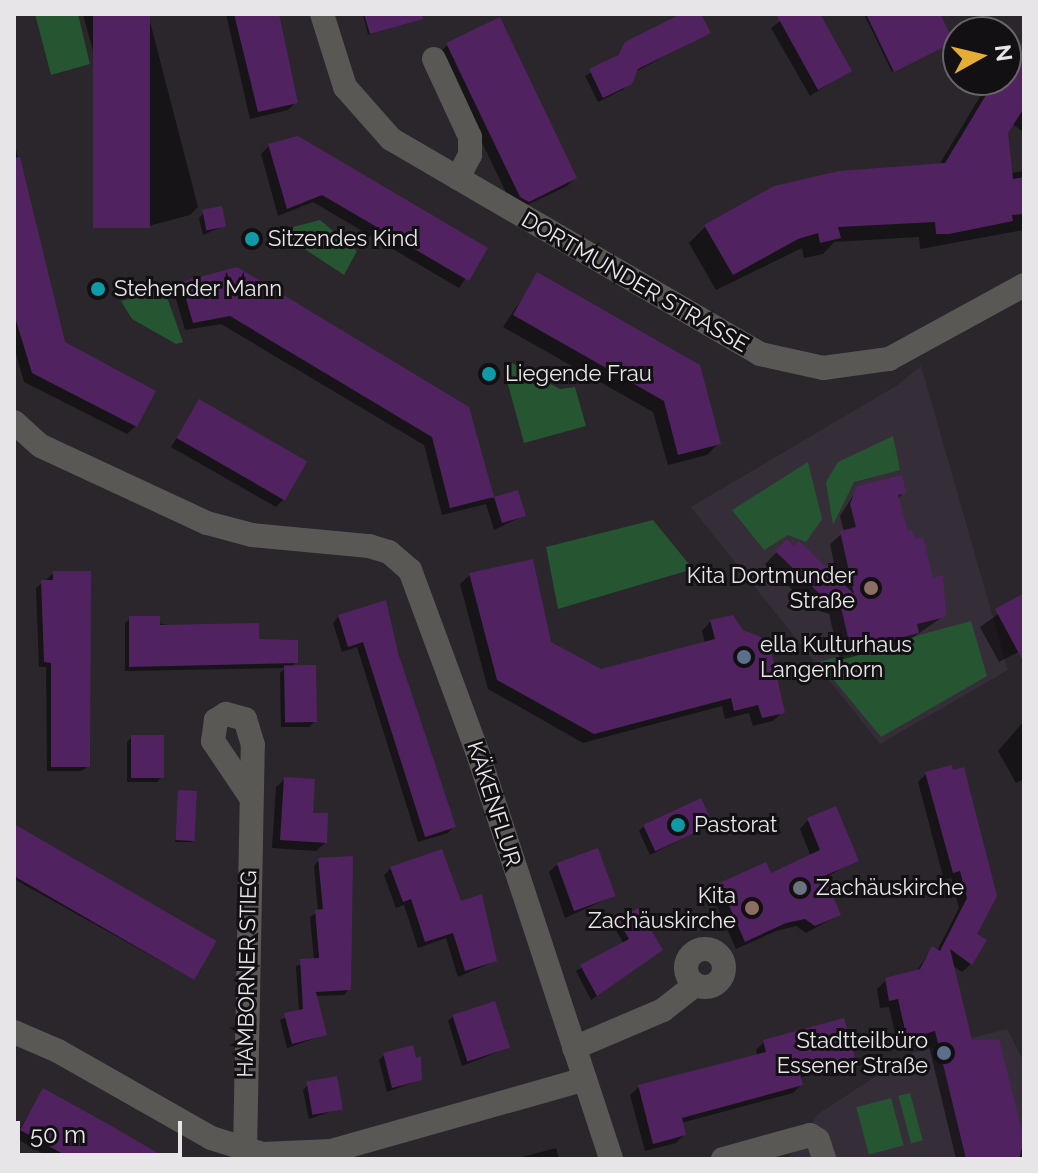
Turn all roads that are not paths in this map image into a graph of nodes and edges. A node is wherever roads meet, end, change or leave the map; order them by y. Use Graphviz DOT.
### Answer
graph roads {
  1 [pos="322,14"];
  2 [pos="434,59"];
  3 [pos="458,178"];
  4 [pos="1024,285"];
  5 [pos="14,422"];
  6 [pos="250,796"];
  7 [pos="695,985"];
  8 [pos="14,1032"];
  9 [pos="574,1048"];
  10 [pos="585,1079"];
  11 [pos="245,1152"];
  12 [pos="611,1159"];
  13 [pos="723,1159"];
  14 [pos="824,1159"];
  1 -- 3 [label="street, DORTMUNDER STRASSE"];
  2 -- 3 [label="street"];
  3 -- 4 [label="street, DORTMUNDER STRASSE"];
  5 -- 9 [label="street, KÄKENFLUR"];
  6 -- 11 [label="street, HAMBORNER STIEG"];
  7 -- 9 [label="street"];
  8 -- 11 [label="street"];
  9 -- 10 [label="street, KÄKENFLUR"];
  10 -- 11 [label="street"];
  10 -- 12 [label="street, KÄKENFLUR"];
  13 -- 14 [label="street"];
}
